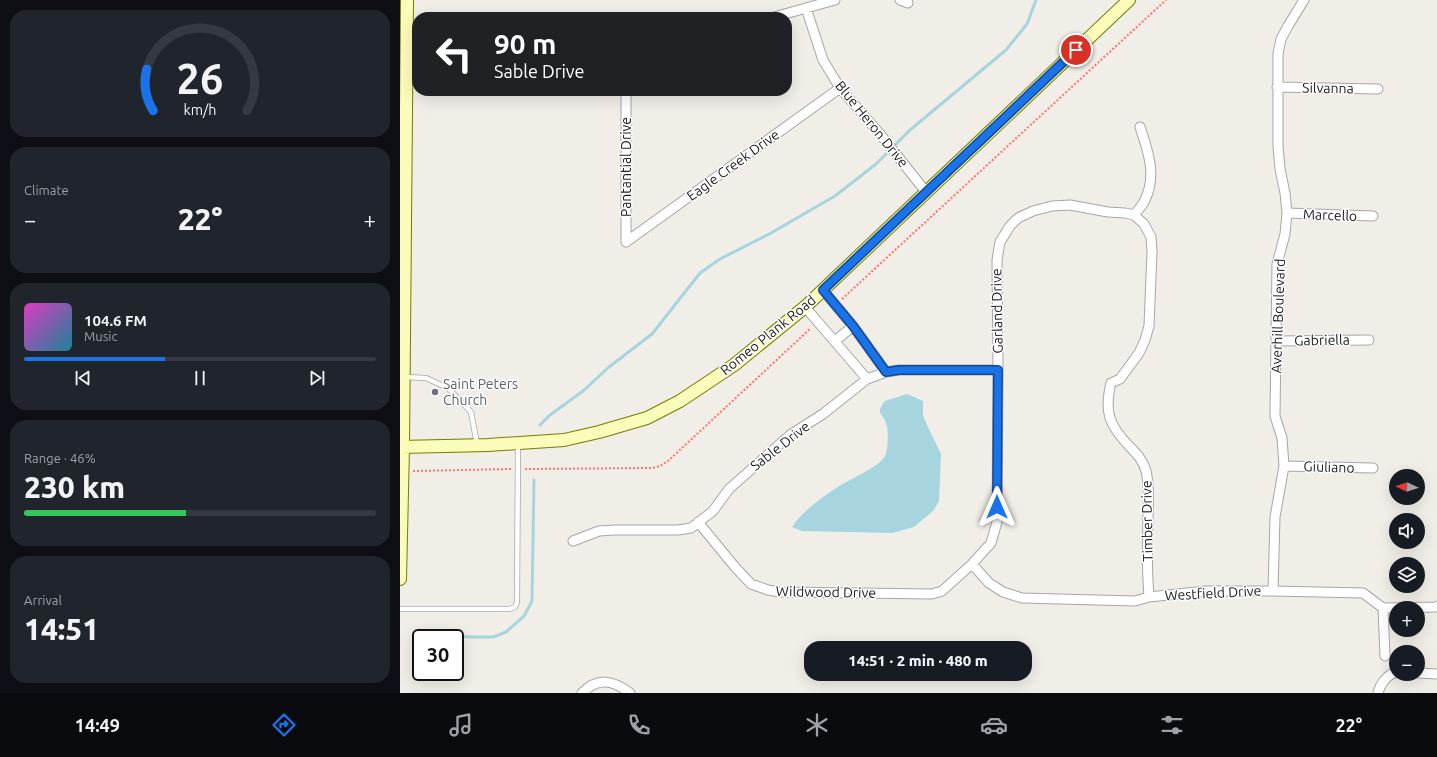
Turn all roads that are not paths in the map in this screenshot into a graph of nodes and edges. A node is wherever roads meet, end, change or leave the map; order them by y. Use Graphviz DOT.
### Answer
graph roads {
  1 [pos="408,0"];
  2 [pos="835,0"];
  3 [pos="1129,0"];
  4 [pos="1304,0"];
  5 [pos="806,8"];
  6 [pos="792,12"];
  7 [pos="1277,87"];
  8 [pos="840,88"];
  9 [pos="1378,90"];
  10 [pos="626,96"];
  11 [pos="1140,127"];
  12 [pos="926,192"];
  13 [pos="1287,213"];
  14 [pos="1134,215"];
  15 [pos="1373,216"];
  16 [pos="626,242"];
  17 [pos="823,290"];
  18 [pos="805,307"];
  19 [pos="402,320"];
  20 [pos="853,326"];
  21 [pos="1369,340"];
  22 [pos="836,341"];
  23 [pos="1276,341"];
  24 [pos="998,370"];
  25 [pos="886,372"];
  26 [pos="404,377"];
  27 [pos="867,379"];
  28 [pos="518,443"];
  29 [pos="477,446"];
  30 [pos="402,447"];
  31 [pos="1284,466"];
  32 [pos="1373,468"];
  33 [pos="401,517"];
  34 [pos="698,522"];
  35 [pos="572,541"];
  36 [pos="972,564"];
  37 [pos="400,579"];
  38 [pos="1273,591"];
  39 [pos="1148,597"];
  40 [pos="1437,606"];
  41 [pos="1383,608"];
  42 [pos="400,609"];
  43 [pos="1385,656"];
  44 [pos="1425,673"];
  45 [pos="1437,674"];
  46 [pos="1389,676"];
  47 [pos="582,693"];
  48 [pos="630,693"];
  49 [pos="1378,693"];
  1 -- 19 [label="street"];
  2 -- 5 [label="street"];
  3 -- 12 [label="street, Romeo Plank Road"];
  4 -- 7 [label="street, Averhill Boulevard"];
  5 -- 6 [label="street"];
  5 -- 8 [label="street, Blue Heron Drive"];
  7 -- 9 [label="street, Silvanna"];
  7 -- 13 [label="street, Averhill Boulevard"];
  8 -- 12 [label="street, Blue Heron Drive"];
  8 -- 16 [label="street, Eagle Creek Drive"];
  10 -- 16 [label="street, Pantantial Drive"];
  11 -- 14 [label="street"];
  12 -- 17 [label="street, Romeo Plank Road"];
  13 -- 15 [label="street, Marcello"];
  13 -- 23 [label="street, Averhill Boulevard"];
  14 -- 24 [label="street, Garland Drive"];
  14 -- 39 [label="street, Timber Drive"];
  17 -- 18 [label="street, Romeo Plank Road"];
  17 -- 20 [label="street"];
  18 -- 22 [label="street"];
  18 -- 28 [label="street, Romeo Plank Road"];
  19 -- 26 [label="street"];
  20 -- 22 [label="street"];
  20 -- 25 [label="street"];
  21 -- 23 [label="street, Gabriella"];
  22 -- 27 [label="street"];
  23 -- 31 [label="street, Averhill Boulevard"];
  24 -- 25 [label="street, Sable Drive"];
  24 -- 36 [label="street, Garland Drive"];
  25 -- 27 [label="street, Sable Drive"];
  26 -- 29 [label="lane"];
  26 -- 30 [label="street"];
  27 -- 34 [label="street, Sable Drive"];
  28 -- 29 [label="street, Romeo Plank Road"];
  28 -- 42 [label="lane"];
  29 -- 30 [label="street, Romeo Plank Road"];
  30 -- 33 [label="street"];
  31 -- 32 [label="street, Giuliano"];
  31 -- 38 [label="street, Averhill Boulevard"];
  33 -- 37 [label="street"];
  34 -- 35 [label="street, Sable Drive"];
  34 -- 36 [label="street, Wildwood Drive"];
  36 -- 39 [label="street, Westfield Drive"];
  38 -- 39 [label="street, Westfield Drive"];
  38 -- 41 [label="street, Westfield Drive"];
  40 -- 41 [label="street"];
  41 -- 43 [label="street"];
  44 -- 45 [label="street"];
  46 -- 49 [label="street"];
  47 -- 48 [label="street"];
}
